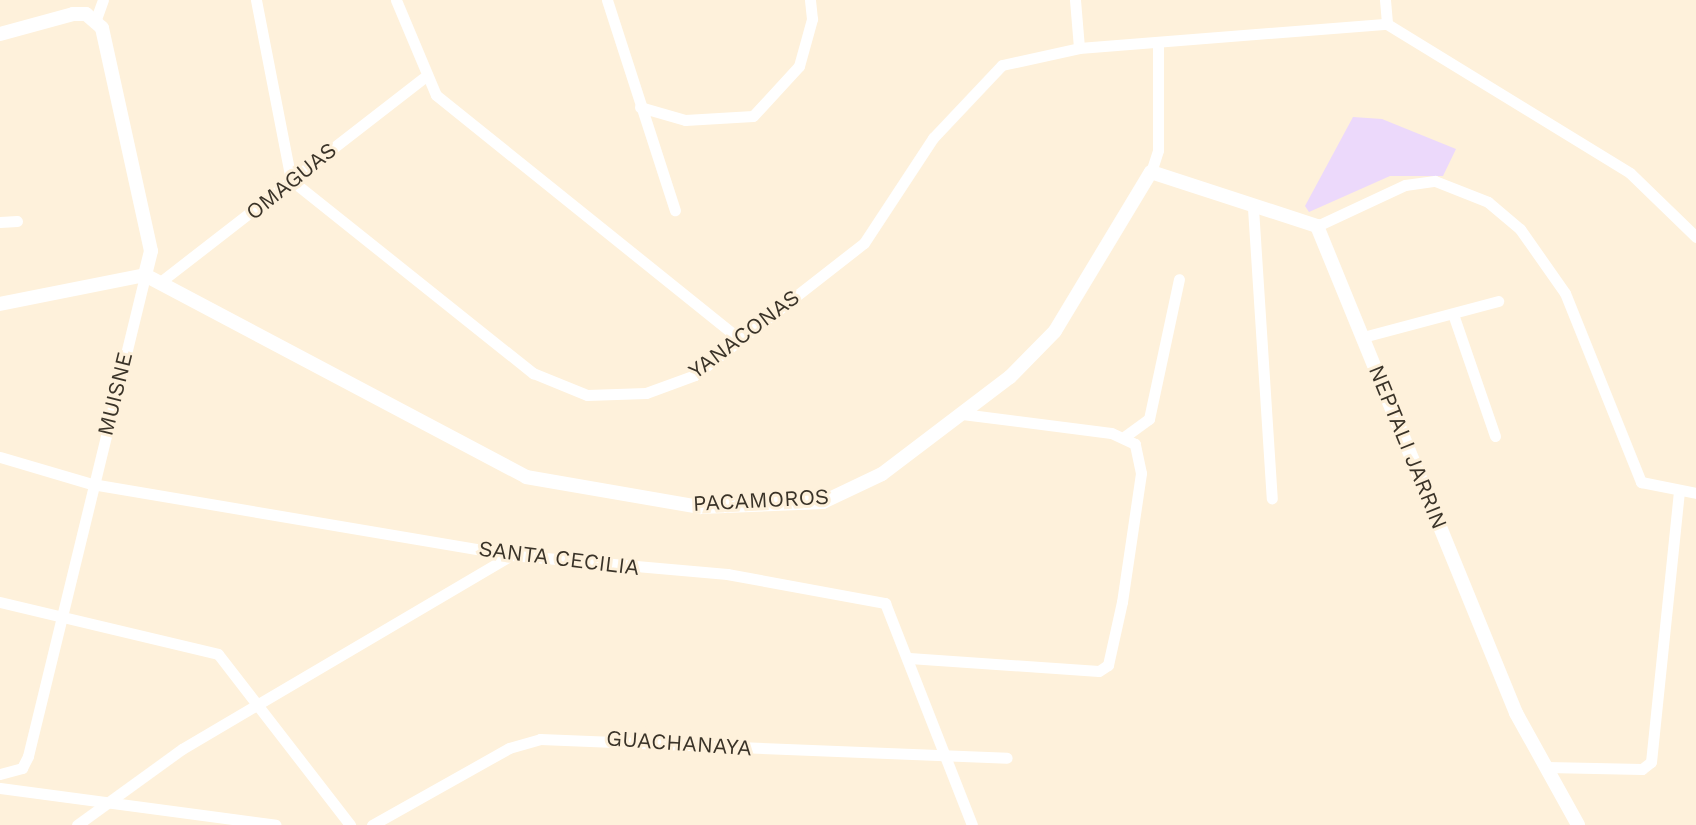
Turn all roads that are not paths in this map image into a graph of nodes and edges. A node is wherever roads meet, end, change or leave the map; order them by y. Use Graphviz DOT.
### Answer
graph roads {
  1 [pos="103,0"];
  2 [pos="256,0"];
  3 [pos="396,0"];
  4 [pos="607,0"];
  5 [pos="810,0"];
  6 [pos="1075,0"];
  7 [pos="1385,0"];
  8 [pos="96,19"];
  9 [pos="1387,24"];
  10 [pos="0,34"];
  11 [pos="1158,43"];
  12 [pos="1079,48"];
  13 [pos="423,78"];
  14 [pos="640,107"];
  15 [pos="1151,172"];
  16 [pos="291,180"];
  17 [pos="1253,208"];
  18 [pos="675,210"];
  19 [pos="17,221"];
  20 [pos="0,222"];
  21 [pos="1317,226"];
  22 [pos="1696,237"];
  23 [pos="145,275"];
  24 [pos="1179,279"];
  25 [pos="159,283"];
  26 [pos="1498,301"];
  27 [pos="0,304"];
  28 [pos="1453,314"];
  29 [pos="1363,337"];
  30 [pos="739,339"];
  31 [pos="962,414"];
  32 [pos="1495,436"];
  33 [pos="1124,437"];
  34 [pos="0,457"];
  35 [pos="92,484"];
  36 [pos="1679,493"];
  37 [pos="1696,493"];
  38 [pos="1272,498"];
  39 [pos="511,555"];
  40 [pos="0,602"];
  41 [pos="60,620"];
  42 [pos="909,658"];
  43 [pos="261,705"];
  44 [pos="1007,758"];
  45 [pos="945,760"];
  46 [pos="1547,767"];
  47 [pos="0,774"];
  48 [pos="0,788"];
  49 [pos="108,799"];
  50 [pos="77,825"];
  51 [pos="276,825"];
  52 [pos="350,825"];
  53 [pos="372,825"];
  54 [pos="972,825"];
  55 [pos="1578,825"];
  1 -- 8 [label="street"];
  2 -- 16 [label="street"];
  3 -- 13 [label="street"];
  4 -- 14 [label="street"];
  5 -- 14 [label="street"];
  6 -- 12 [label="street"];
  7 -- 9 [label="street"];
  8 -- 10 [label="street"];
  8 -- 23 [label="street, MUISNE"];
  9 -- 11 [label="street, YANACONAS"];
  9 -- 22 [label="street"];
  11 -- 12 [label="street, YANACONAS"];
  11 -- 15 [label="street, PACAMOROS"];
  12 -- 30 [label="street, YANACONAS"];
  13 -- 16 [label="street, OMAGUAS"];
  13 -- 30 [label="street"];
  14 -- 18 [label="street"];
  15 -- 17 [label="street"];
  15 -- 31 [label="street, PACAMOROS"];
  16 -- 25 [label="street, OMAGUAS"];
  16 -- 30 [label="street, YANACONAS"];
  17 -- 21 [label="street"];
  17 -- 38 [label="street"];
  19 -- 20 [label="street"];
  21 -- 29 [label="street, NEPTALI JARRIN"];
  21 -- 36 [label="street"];
  23 -- 25 [label="street, PACAMOROS"];
  23 -- 27 [label="street"];
  23 -- 35 [label="street, MUISNE"];
  24 -- 33 [label="street"];
  25 -- 31 [label="street, PACAMOROS"];
  26 -- 28 [label="street"];
  28 -- 29 [label="street"];
  28 -- 32 [label="street"];
  29 -- 46 [label="street, NEPTALI JARRIN"];
  31 -- 33 [label="street"];
  33 -- 42 [label="street"];
  34 -- 35 [label="street, SANTA CECILIA"];
  35 -- 39 [label="street, SANTA CECILIA"];
  35 -- 41 [label="street, MUISNE"];
  36 -- 37 [label="street"];
  36 -- 46 [label="street"];
  39 -- 42 [label="street, SANTA CECILIA"];
  39 -- 43 [label="street"];
  40 -- 41 [label="street"];
  41 -- 43 [label="street"];
  41 -- 47 [label="street, MUISNE"];
  42 -- 45 [label="street, SANTA CECILIA"];
  43 -- 49 [label="street"];
  43 -- 52 [label="street"];
  44 -- 45 [label="street, GUACHANAYA"];
  45 -- 53 [label="street, GUACHANAYA"];
  45 -- 54 [label="street, SANTA CECILIA"];
  46 -- 55 [label="street, NEPTALI JARRIN"];
  48 -- 49 [label="street"];
  49 -- 50 [label="street"];
  49 -- 51 [label="street"];
}
